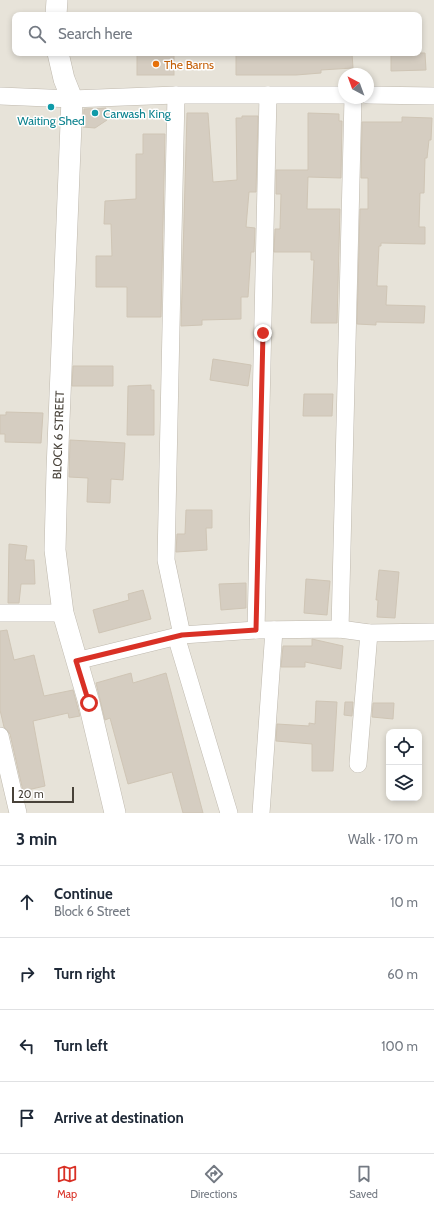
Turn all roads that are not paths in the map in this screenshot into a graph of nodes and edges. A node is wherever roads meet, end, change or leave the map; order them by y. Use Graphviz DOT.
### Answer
graph roads {
  1 [pos="56,0"];
  2 [pos="56,12"];
  3 [pos="59,56"];
  4 [pos="176,95"];
  5 [pos="268,95"];
  6 [pos="338,95"];
  7 [pos="374,95"];
  8 [pos="0,96"];
  9 [pos="434,96"];
  10 [pos="72,99"];
  11 [pos="353,104"];
  12 [pos="0,613"];
  13 [pos="63,614"];
  14 [pos="340,629"];
  15 [pos="256,630"];
  16 [pos="274,630"];
  17 [pos="434,632"];
  18 [pos="369,633"];
  19 [pos="179,636"];
  20 [pos="76,661"];
  21 [pos="0,736"];
  22 [pos="358,764"];
  23 [pos="18,813"];
  24 [pos="115,813"];
  25 [pos="229,813"];
  26 [pos="261,813"];
  1 -- 2 [label="street"];
  3 -- 10 [label="street, BLOCK 6 STREET"];
  4 -- 5 [label="street"];
  4 -- 10 [label="street"];
  4 -- 19 [label="street"];
  5 -- 6 [label="street"];
  5 -- 15 [label="street"];
  7 -- 9 [label="street"];
  8 -- 10 [label="street"];
  10 -- 13 [label="street, BLOCK 6 STREET"];
  11 -- 14 [label="street"];
  12 -- 13 [label="street"];
  13 -- 20 [label="street, BLOCK 6 STREET"];
  14 -- 16 [label="street"];
  14 -- 18 [label="street"];
  15 -- 16 [label="street"];
  15 -- 19 [label="street"];
  16 -- 26 [label="street"];
  17 -- 18 [label="street"];
  18 -- 22 [label="street"];
  19 -- 20 [label="street"];
  19 -- 25 [label="street"];
  20 -- 24 [label="street, BLOCK 6 STREET"];
  21 -- 23 [label="street"];
}
